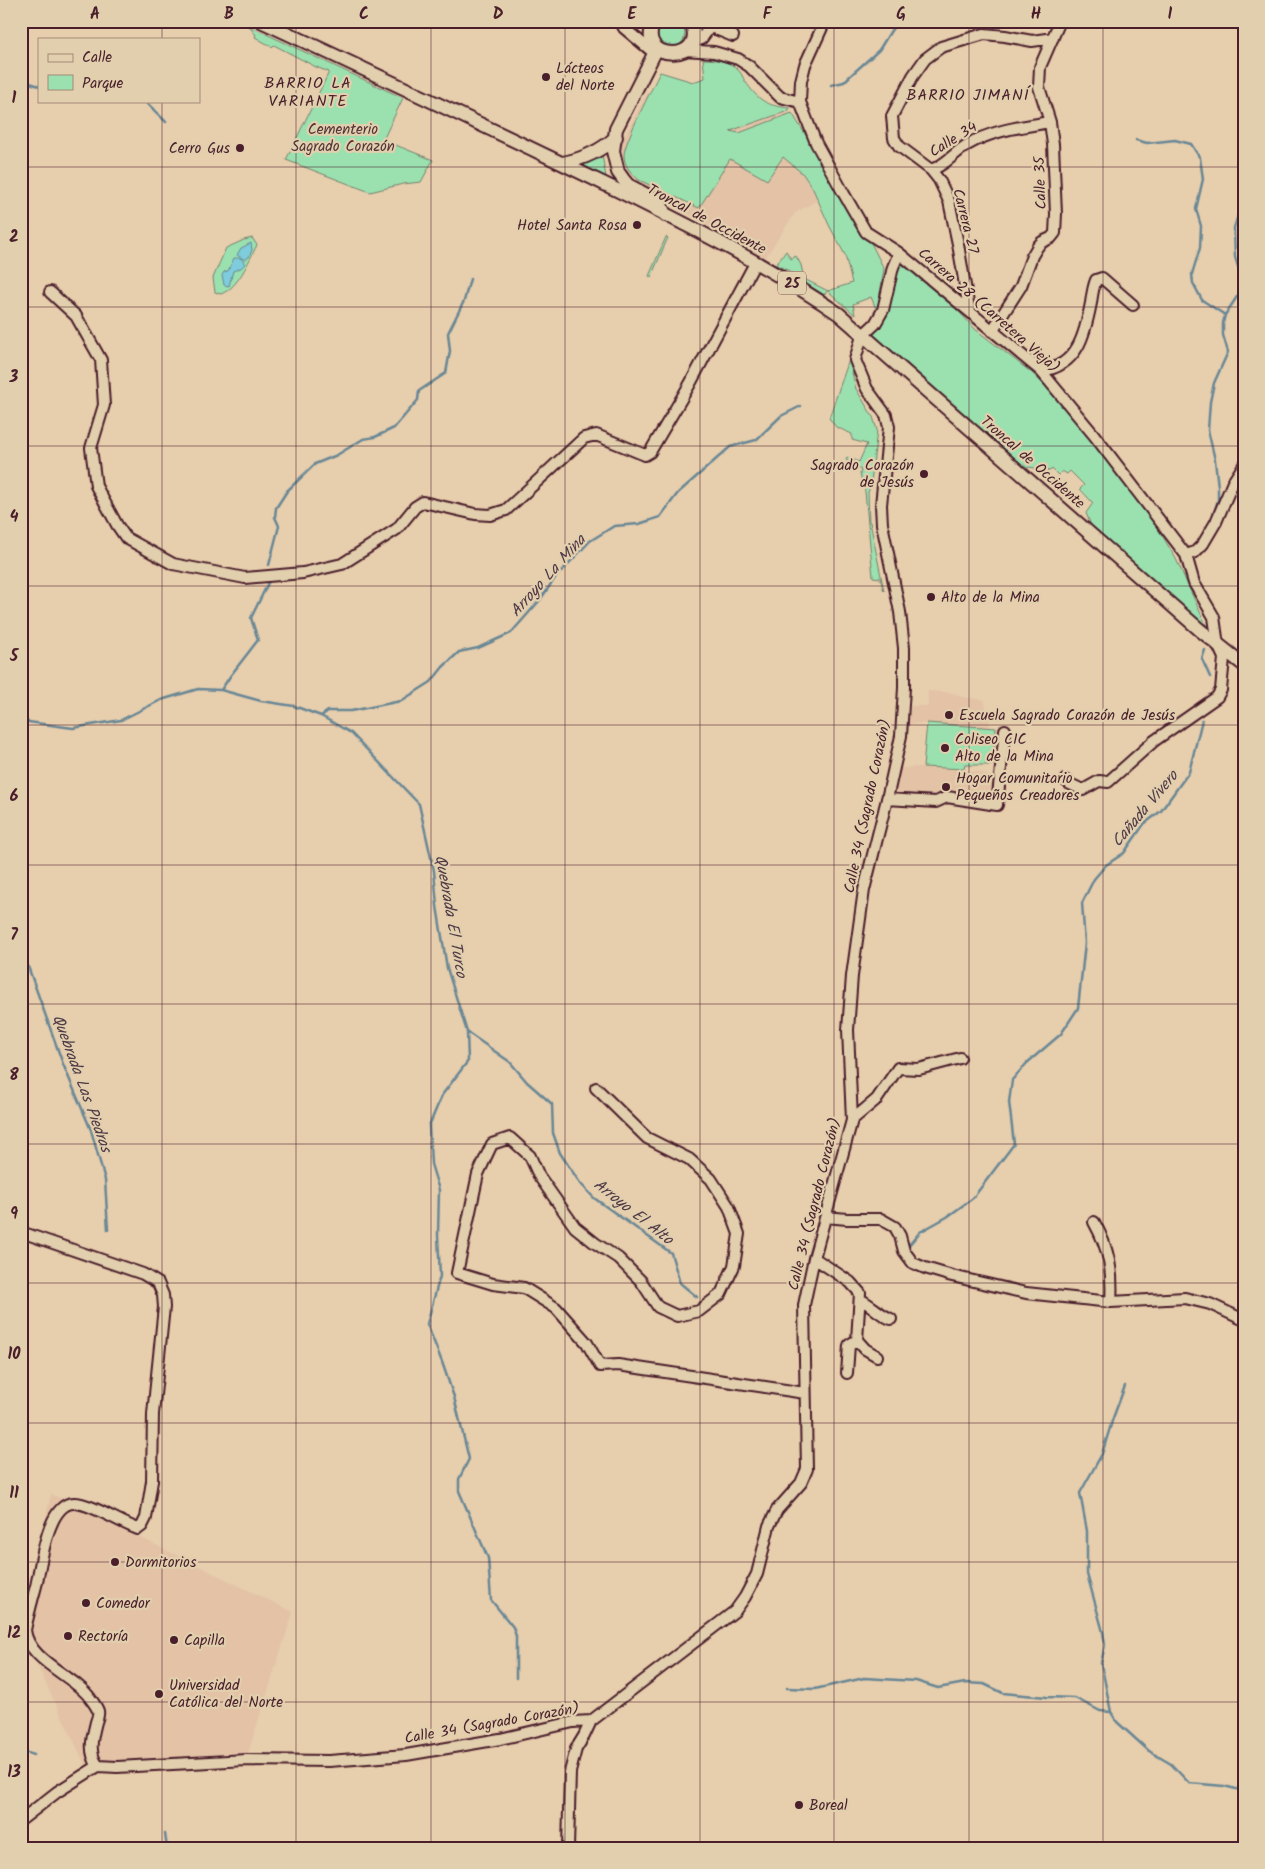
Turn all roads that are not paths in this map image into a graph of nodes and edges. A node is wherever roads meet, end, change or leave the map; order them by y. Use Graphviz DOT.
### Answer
graph roads {
  1 [pos="261,21"];
  2 [pos="620,21"];
  3 [pos="655,21"];
  4 [pos="690,21"];
  5 [pos="825,21"];
  6 [pos="1060,21"];
  7 [pos="712,24"];
  8 [pos="733,36"];
  9 [pos="1053,38"];
  10 [pos="686,49"];
  11 [pos="658,51"];
  12 [pos="800,102"];
  13 [pos="1050,122"];
  14 [pos="614,140"];
  15 [pos="563,163"];
  16 [pos="931,170"];
  17 [pos="619,192"];
  18 [pos="666,215"];
  19 [pos="899,253"];
  20 [pos="755,263"];
  21 [pos="50,292"];
  22 [pos="1134,305"];
  23 [pos="969,310"];
  24 [pos="992,331"];
  25 [pos="862,336"];
  26 [pos="1041,371"];
  27 [pos="1244,465"];
  28 [pos="1186,555"];
  29 [pos="1218,645"];
  30 [pos="1244,665"];
  31 [pos="1005,730"];
  32 [pos="1065,780"];
  33 [pos="887,799"];
  34 [pos="960,1058"];
  35 [pos="596,1088"];
  36 [pos="852,1120"];
  37 [pos="826,1217"];
  38 [pos="1094,1222"];
  39 [pos="21,1232"];
  40 [pos="814,1258"];
  41 [pos="861,1300"];
  42 [pos="1111,1302"];
  43 [pos="891,1319"];
  44 [pos="1244,1320"];
  45 [pos="857,1340"];
  46 [pos="877,1356"];
  47 [pos="846,1372"];
  48 [pos="805,1393"];
  49 [pos="590,1721"];
  50 [pos="98,1766"];
  51 [pos="21,1820"];
  52 [pos="568,1848"];
  1 -- 15 [label="main road, Troncal de Occidente / 25"];
  2 -- 11 [label="street"];
  3 -- 11 [label="main road"];
  4 -- 10 [label="main road"];
  5 -- 12 [label="street"];
  6 -- 9 [label="street, Calle 35"];
  7 -- 8 [label="street"];
  7 -- 10 [label="street"];
  9 -- 13 [label="street, Calle 35"];
  9 -- 16 [label="street, Carrera 27"];
  10 -- 11 [label="main road"];
  10 -- 12 [label="street"];
  11 -- 14 [label="main road"];
  12 -- 19 [label="street, Carrera 28 (Carretera Vieja)"];
  13 -- 16 [label="street, Calle 34"];
  13 -- 24 [label="street, Calle 35"];
  14 -- 15 [label="main road"];
  14 -- 17 [label="main road"];
  14 -- 18 [label="main road"];
  15 -- 17 [label="main road, Troncal de Occidente / 25"];
  16 -- 23 [label="street, Carrera 27"];
  17 -- 18 [label="main road, Troncal de Occidente / 25"];
  18 -- 20 [label="main road, Troncal de Occidente / 25"];
  19 -- 23 [label="street, Carrera 28 (Carretera Vieja)"];
  19 -- 25 [label="street"];
  20 -- 21 [label="street"];
  20 -- 25 [label="main road, Troncal de Occidente / 25"];
  22 -- 26 [label="street"];
  23 -- 24 [label="street, Carrera 28 (Carretera Vieja)"];
  24 -- 26 [label="street, Carrera 28 (Carretera Vieja)"];
  25 -- 29 [label="main road, Troncal de Occidente / 25"];
  25 -- 33 [label="street, Calle 34 (Sagrado Corazón)"];
  26 -- 28 [label="street, Carrera 28 (Carretera Vieja)"];
  27 -- 28 [label="street"];
  28 -- 29 [label="street, Carrera 28 (Carretera Vieja)"];
  29 -- 30 [label="main road, Troncal de Occidente / 25"];
  29 -- 32 [label="street, Carrera 28 (Carretera Vieja)"];
  31 -- 33 [label="street"];
  33 -- 36 [label="street, Calle 34 (Sagrado Corazón)"];
  34 -- 36 [label="street"];
  35 -- 48 [label="street"];
  36 -- 37 [label="street, Calle 34 (Sagrado Corazón)"];
  37 -- 40 [label="street, Calle 34 (Sagrado Corazón)"];
  37 -- 42 [label="street"];
  38 -- 42 [label="street"];
  39 -- 50 [label="street"];
  40 -- 41 [label="street"];
  40 -- 48 [label="street, Calle 34 (Sagrado Corazón)"];
  41 -- 43 [label="street"];
  41 -- 45 [label="street"];
  42 -- 44 [label="street"];
  45 -- 46 [label="street"];
  45 -- 47 [label="street"];
  48 -- 49 [label="street, Calle 34 (Sagrado Corazón)"];
  49 -- 50 [label="street, Calle 34 (Sagrado Corazón)"];
  49 -- 52 [label="street"];
  50 -- 51 [label="street"];
}
